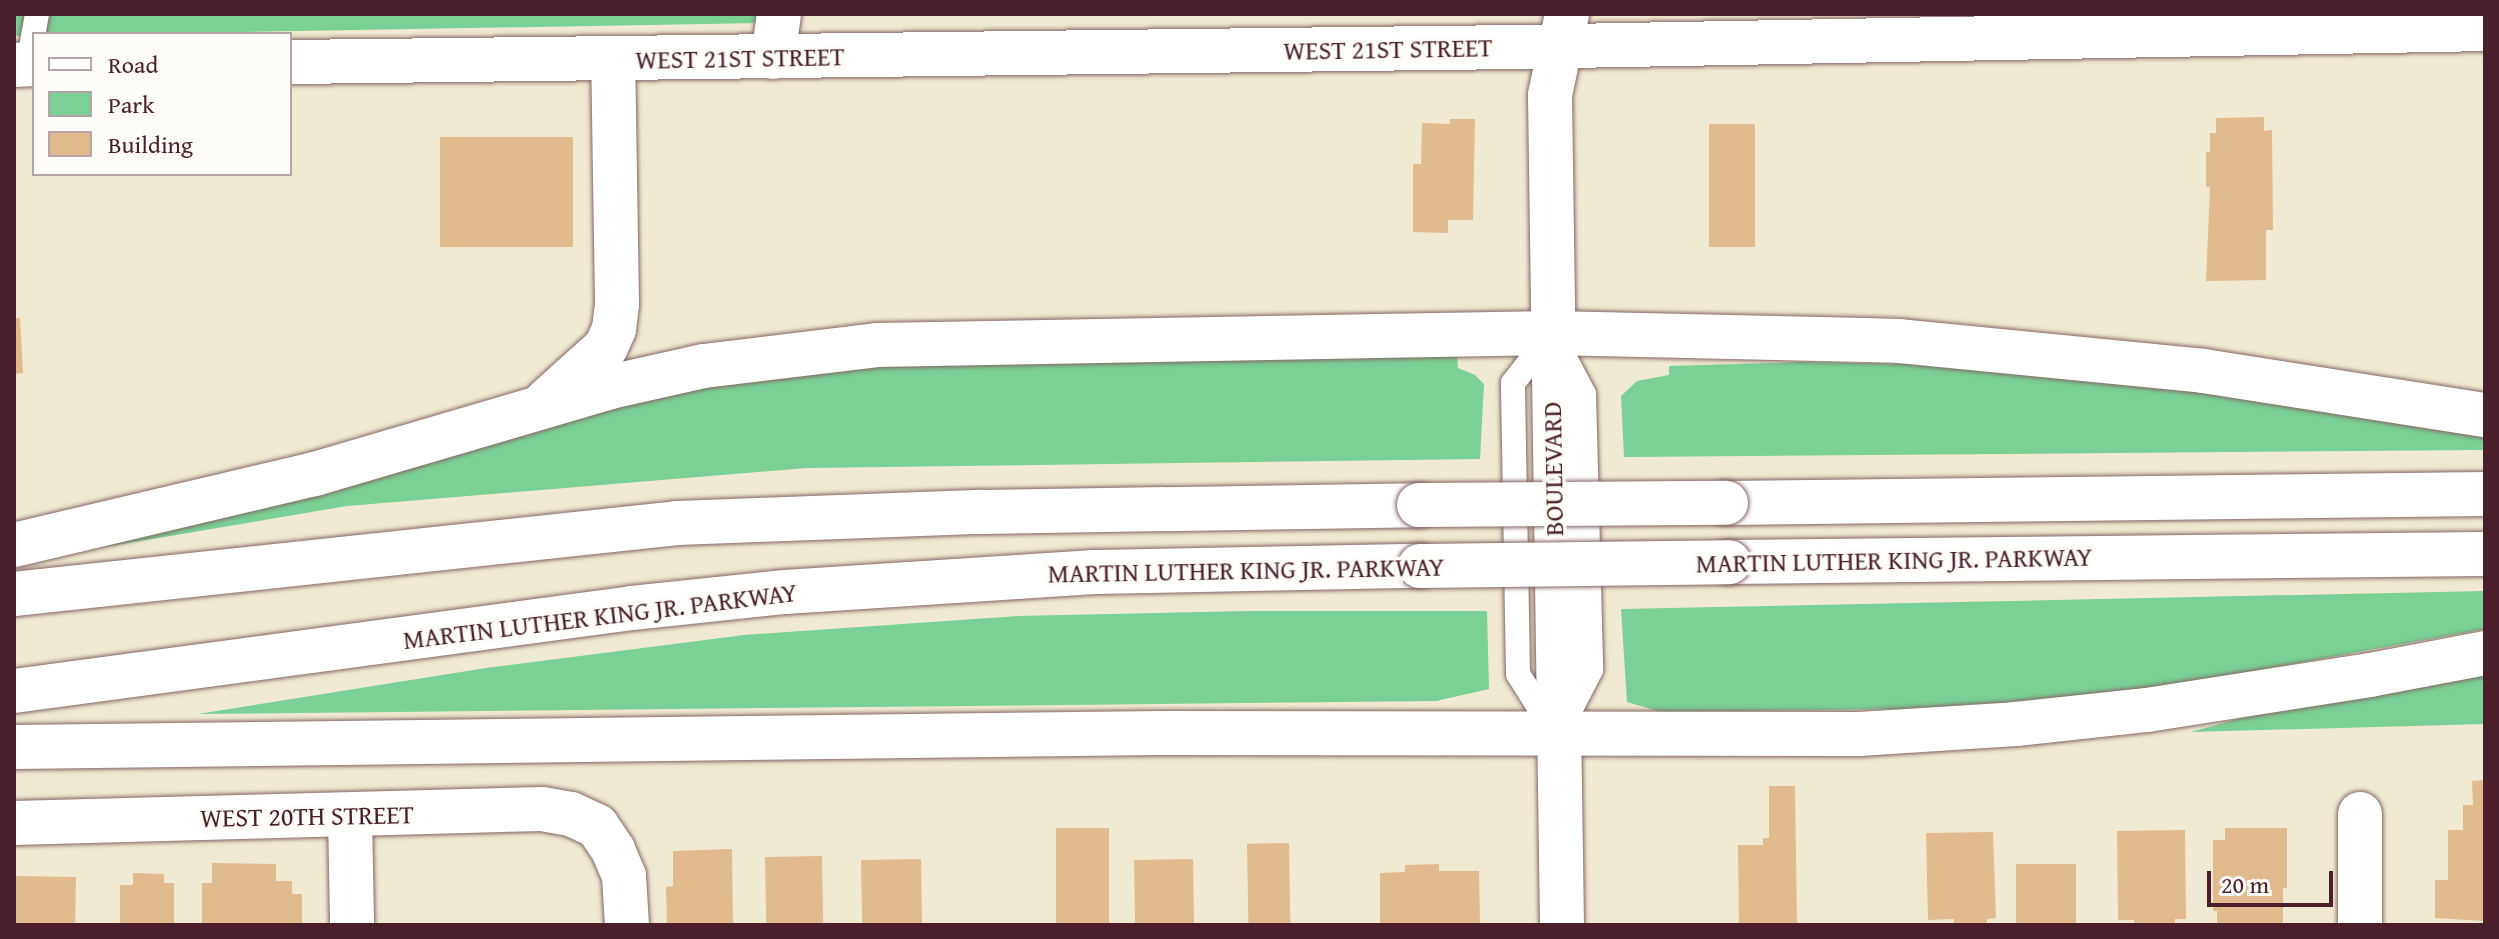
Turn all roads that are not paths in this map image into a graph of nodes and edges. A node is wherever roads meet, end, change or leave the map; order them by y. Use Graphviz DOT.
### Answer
graph roads {
  1 [pos="779,14"];
  2 [pos="1689,29"];
  3 [pos="2485,29"];
  4 [pos="1563,30"];
  5 [pos="32,35"];
  6 [pos="773,57"];
  7 [pos="613,60"];
  8 [pos="292,62"];
  9 [pos="25,64"];
  10 [pos="1552,333"];
  11 [pos="537,409"];
  12 [pos="2485,415"];
  13 [pos="2485,494"];
  14 [pos="14,545"];
  15 [pos="2485,554"];
  16 [pos="14,594"];
  17 [pos="2485,653"];
  18 [pos="14,691"];
  19 [pos="1557,736"];
  20 [pos="14,747"];
  21 [pos="2360,814"];
  22 [pos="350,816"];
  23 [pos="14,823"];
  24 [pos="352,925"];
  25 [pos="627,925"];
  26 [pos="1562,925"];
  27 [pos="2360,925"];
  1 -- 6 [label="main road"];
  2 -- 3 [label="main road, WEST 21ST STREET"];
  2 -- 4 [label="main road, WEST 21ST STREET"];
  4 -- 6 [label="main road, WEST 21ST STREET"];
  4 -- 10 [label="main road, BOULEVARD"];
  5 -- 9 [label="lane"];
  6 -- 7 [label="main road, WEST 21ST STREET"];
  7 -- 8 [label="main road, WEST 21ST STREET"];
  7 -- 11 [label="main road"];
  10 -- 11 [label="main road"];
  10 -- 12 [label="main road"];
  10 -- 19 [label="main road, BOULEVARD"];
  11 -- 14 [label="main road"];
  13 -- 16 [label="main road, bridge"];
  15 -- 18 [label="main road, MARTIN LUTHER KING JR. PARKWAY, bridge"];
  17 -- 19 [label="main road"];
  19 -- 20 [label="main road"];
  19 -- 26 [label="main road, BOULEVARD"];
  21 -- 27 [label="main road"];
  22 -- 23 [label="main road, WEST 20TH STREET"];
  22 -- 24 [label="main road"];
  22 -- 25 [label="main road, WEST 20TH STREET"];
}
